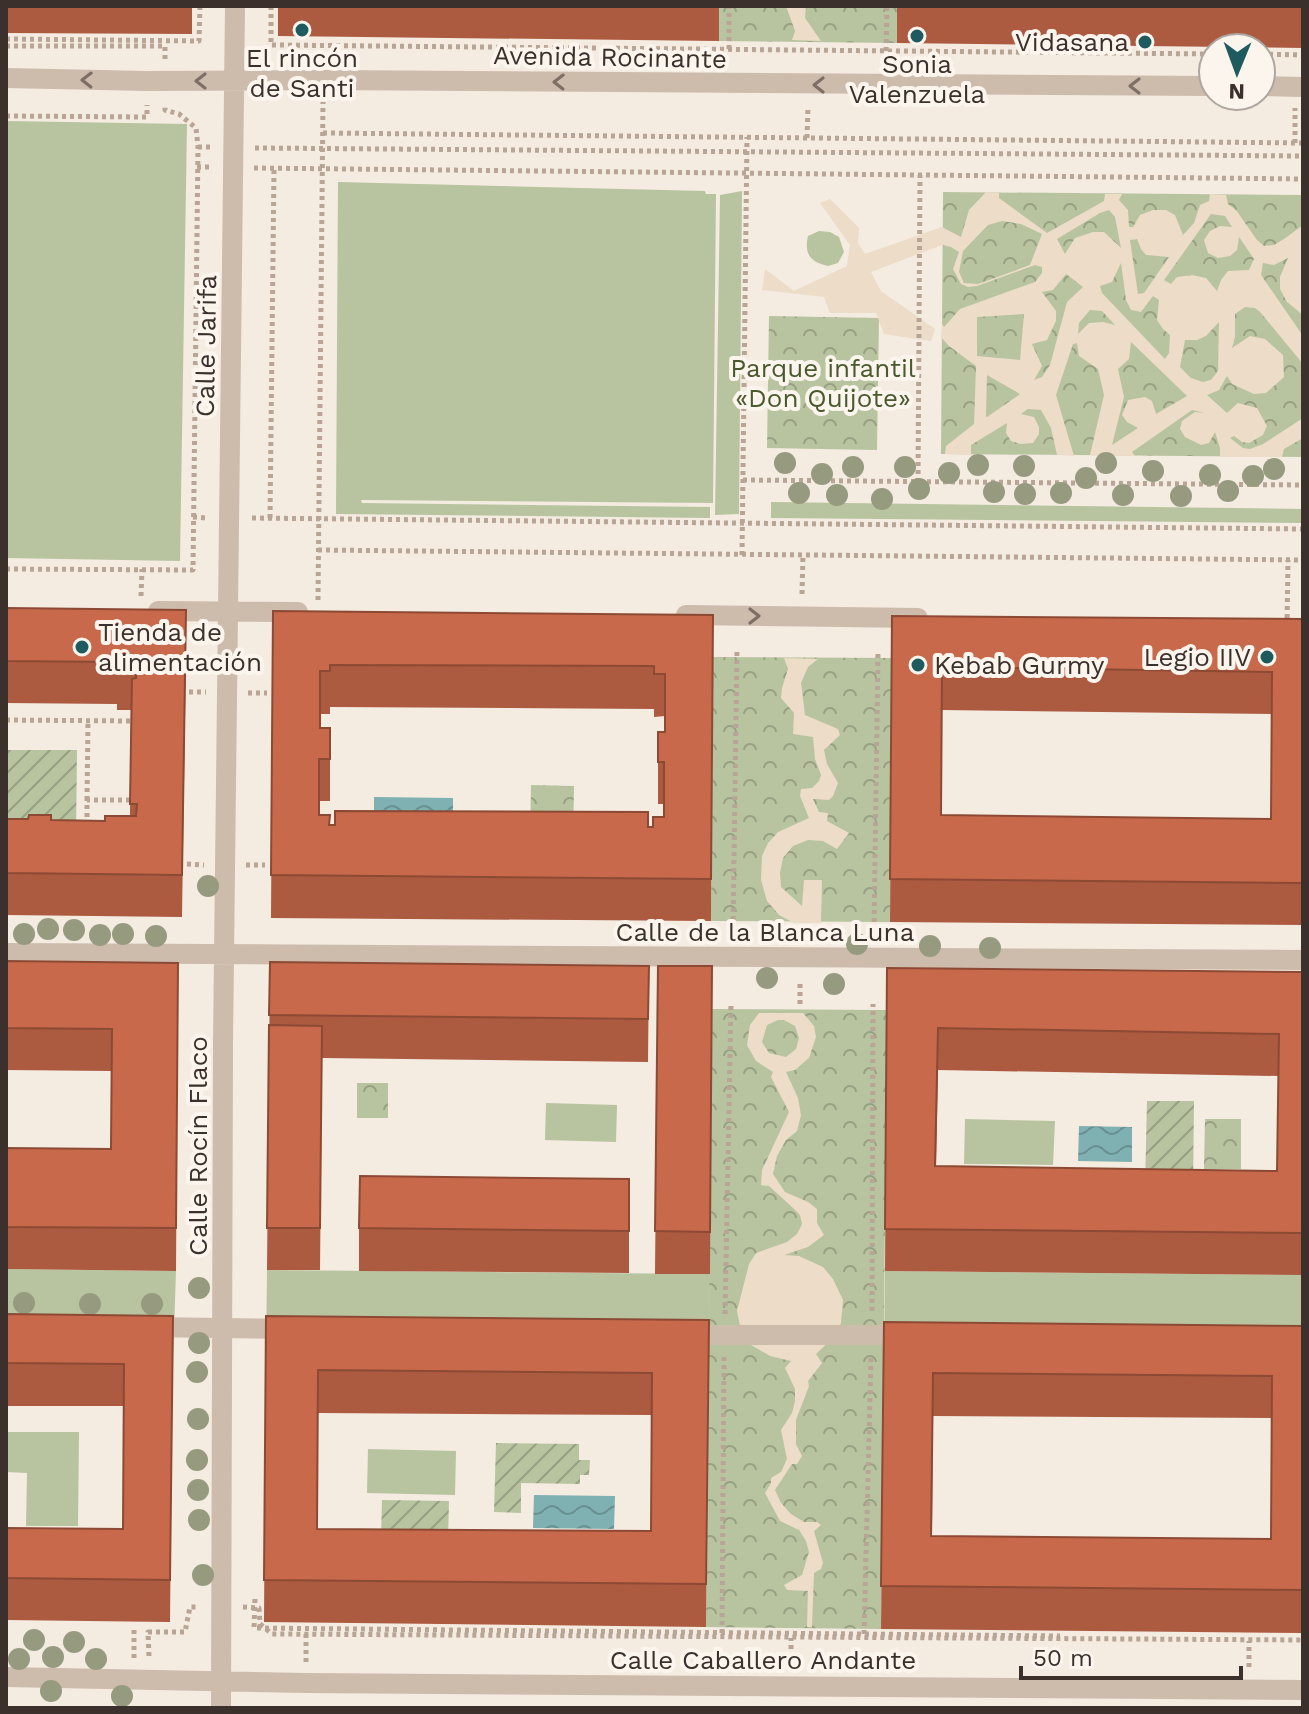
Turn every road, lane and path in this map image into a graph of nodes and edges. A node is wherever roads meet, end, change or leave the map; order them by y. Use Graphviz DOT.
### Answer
graph roads {
  1 [pos="200,6"];
  2 [pos="235,6"];
  3 [pos="271,6"];
  4 [pos="729,6"];
  5 [pos="887,6"];
  6 [pos="6,39"];
  7 [pos="324,45"];
  8 [pos="729,49"];
  9 [pos="886,51"];
  10 [pos="1197,54"];
  11 [pos="1277,54"];
  12 [pos="1303,55"];
  13 [pos="6,78"];
  14 [pos="323,80"];
  15 [pos="236,81"];
  16 [pos="1197,86"];
  17 [pos="1277,86"];
  18 [pos="1303,87"];
  19 [pos="165,110"];
  20 [pos="6,116"];
  21 [pos="147,117"];
  22 [pos="323,133"];
  23 [pos="747,137"];
  24 [pos="1303,143"];
  25 [pos="198,147"];
  26 [pos="322,149"];
  27 [pos="746,152"];
  28 [pos="1303,156"];
  29 [pos="234,158"];
  30 [pos="197,167"];
  31 [pos="274,168"];
  32 [pos="323,168"];
  33 [pos="746,173"];
  34 [pos="920,175"];
  35 [pos="1303,179"];
  36 [pos="743,480"];
  37 [pos="918,482"];
  38 [pos="1303,485"];
  39 [pos="193,517"];
  40 [pos="230,518"];
  41 [pos="270,518"];
  42 [pos="319,519"];
  43 [pos="743,523"];
  44 [pos="1303,529"];
  45 [pos="318,550"];
  46 [pos="742,555"];
  47 [pos="1288,560"];
  48 [pos="1303,560"];
  49 [pos="6,569"];
  50 [pos="141,611"];
  51 [pos="228,612"];
  52 [pos="318,612"];
  53 [pos="661,615"];
  54 [pos="943,618"];
  55 [pos="1287,632"];
  56 [pos="737,649"];
  57 [pos="878,651"];
  58 [pos="6,720"];
  59 [pos="88,721"];
  60 [pos="132,721"];
  61 [pos="87,800"];
  62 [pos="131,800"];
  63 [pos="87,831"];
  64 [pos="733,928"];
  65 [pos="874,930"];
  66 [pos="6,953"];
  67 [pos="226,954"];
  68 [pos="1303,960"];
  69 [pos="125,1327"];
  70 [pos="224,1328"];
  71 [pos="304,1330"];
  72 [pos="662,1335"];
  73 [pos="936,1335"];
  74 [pos="255,1599"];
  75 [pos="221,1607"];
  76 [pos="254,1608"];
  77 [pos="1303,1639"];
  78 [pos="6,1677"];
  79 [pos="149,1679"];
  80 [pos="222,1681"];
  81 [pos="1303,1690"];
  82 [pos="221,1708"];
  1 -- 6 [label="path"];
  2 -- 15 [label="street, Calle Jarifa"];
  3 -- 7 [label="path"];
  4 -- 8 [label="path"];
  5 -- 9 [label="path"];
  7 -- 8 [label="path"];
  7 -- 14 [label="path"];
  8 -- 9 [label="path"];
  9 -- 10 [label="path"];
  11 -- 12 [label="path"];
  15 -- 13 [label="street, Avenida Rocinante, one-way"];
  14 -- 15 [label="street, Avenida Rocinante"];
  16 -- 14 [label="street, Avenida Rocinante, one-way"];
  14 -- 22 [label="path"];
  15 -- 29 [label="street, Calle Jarifa"];
  17 -- 18 [label="street"];
  19 -- 25 [label="path"];
  20 -- 21 [label="path"];
  22 -- 23 [label="path"];
  22 -- 26 [label="path"];
  23 -- 24 [label="path"];
  23 -- 27 [label="path"];
  25 -- 29 [label="path"];
  25 -- 30 [label="path"];
  26 -- 27 [label="path"];
  26 -- 29 [label="path"];
  26 -- 32 [label="path"];
  27 -- 28 [label="path"];
  27 -- 33 [label="path"];
  29 -- 30 [label="path"];
  29 -- 31 [label="path"];
  29 -- 40 [label="street, Calle Jarifa"];
  30 -- 39 [label="path"];
  31 -- 32 [label="path"];
  31 -- 41 [label="path"];
  32 -- 33 [label="path"];
  32 -- 42 [label="path"];
  33 -- 34 [label="path"];
  33 -- 36 [label="path"];
  34 -- 35 [label="path"];
  34 -- 37 [label="path"];
  36 -- 37 [label="path"];
  36 -- 43 [label="path"];
  37 -- 38 [label="path"];
  39 -- 40 [label="path"];
  39 -- 49 [label="path"];
  40 -- 41 [label="path"];
  40 -- 51 [label="street, Calle Jarifa"];
  41 -- 42 [label="path"];
  42 -- 43 [label="path"];
  42 -- 45 [label="path"];
  43 -- 44 [label="path"];
  43 -- 46 [label="path"];
  45 -- 46 [label="path"];
  45 -- 52 [label="path"];
  46 -- 47 [label="path"];
  47 -- 48 [label="path"];
  47 -- 55 [label="path"];
  50 -- 51 [label="street"];
  51 -- 52 [label="street"];
  51 -- 67 [label="street, Calle Rocín Flaco"];
  53 -- 54 [label="street, one-way"];
  56 -- 64 [label="path"];
  57 -- 65 [label="path"];
  58 -- 59 [label="path"];
  59 -- 60 [label="path"];
  59 -- 61 [label="path"];
  61 -- 62 [label="path"];
  61 -- 63 [label="path"];
  66 -- 67 [label="street, Calle de la Blanca Luna"];
  67 -- 68 [label="street, Calle de la Blanca Luna"];
  67 -- 70 [label="street, Calle Rocín Flaco"];
  69 -- 70 [label="street"];
  70 -- 71 [label="street"];
  70 -- 75 [label="street, Calle Rocín Flaco"];
  72 -- 73 [label="street"];
  74 -- 76 [label="path"];
  75 -- 76 [label="path"];
  75 -- 79 [label="path"];
  75 -- 80 [label="street, Calle Rocín Flaco"];
  76 -- 77 [label="path"];
  78 -- 79 [label="street, Calle Caballero Andante"];
  79 -- 80 [label="street, Calle Caballero Andante"];
  80 -- 81 [label="street, Calle Caballero Andante"];
  80 -- 82 [label="street, Calle Rocín Flaco"];
}
